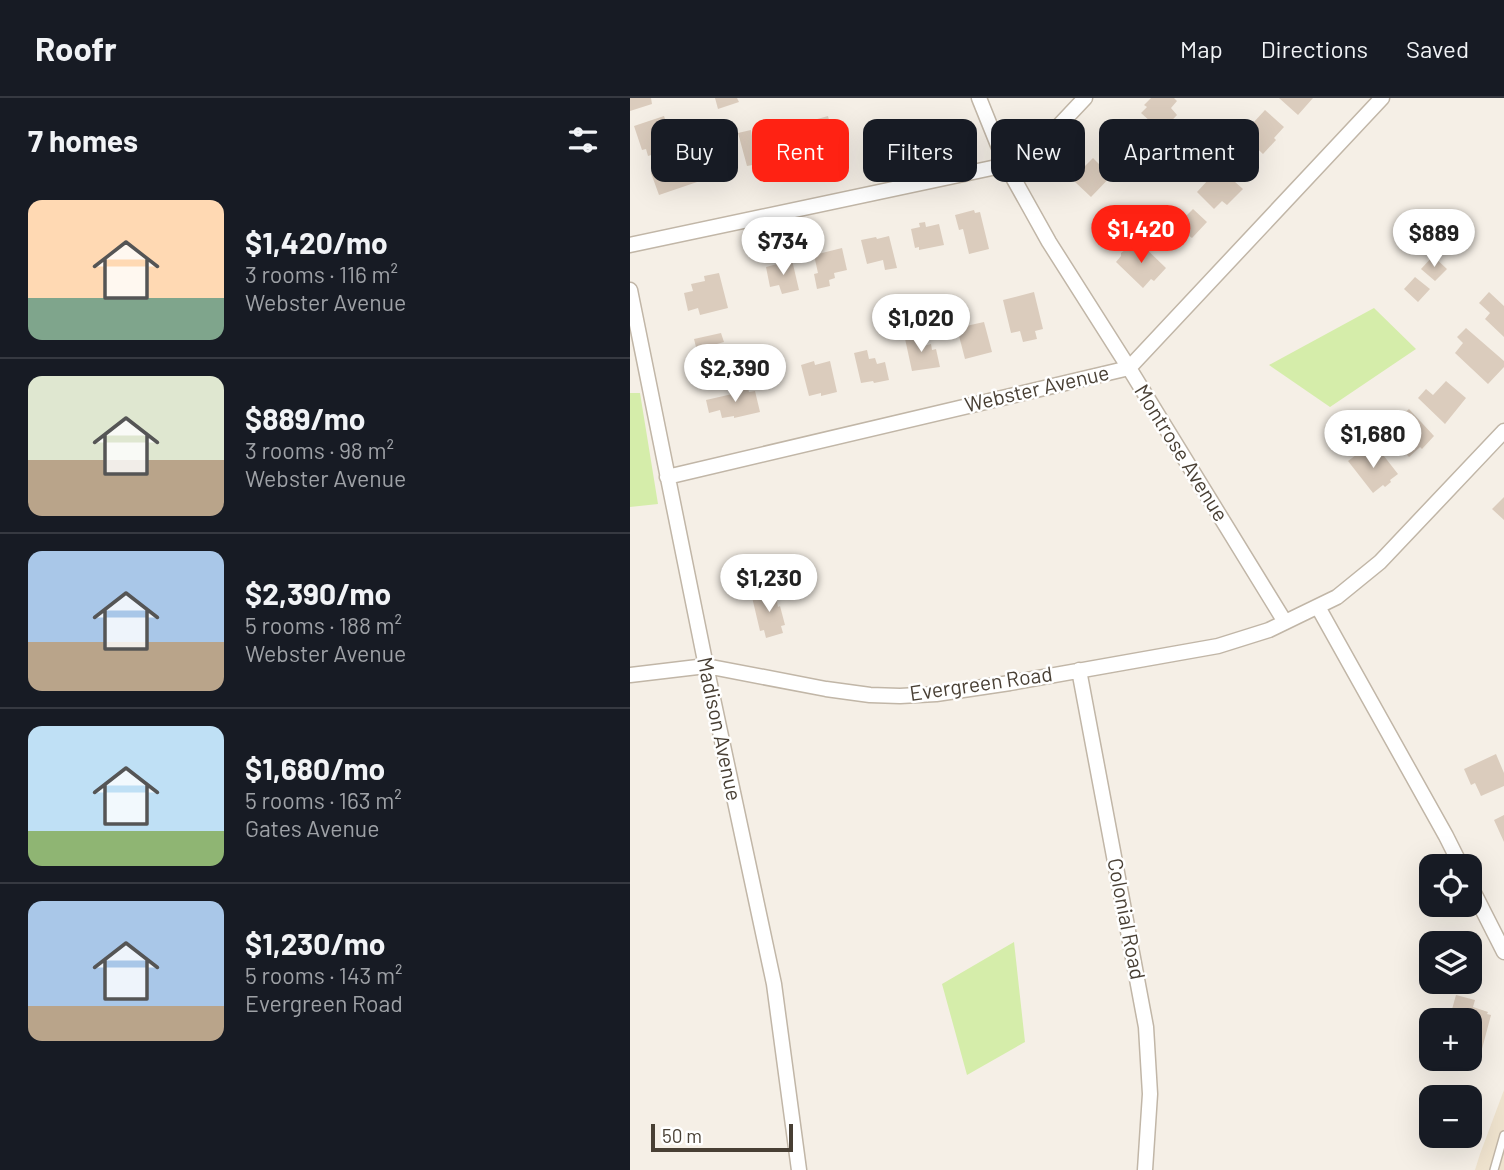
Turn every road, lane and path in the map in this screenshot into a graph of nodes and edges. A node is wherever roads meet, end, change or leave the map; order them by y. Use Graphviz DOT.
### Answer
graph roads {
  1 [pos="979,98"];
  2 [pos="1085,98"];
  3 [pos="1382,98"];
  4 [pos="1065,119"];
  5 [pos="991,128"];
  6 [pos="991,168"];
  7 [pos="1015,182"];
  8 [pos="630,245"];
  9 [pos="630,290"];
  10 [pos="1129,368"];
  11 [pos="1504,431"];
  12 [pos="667,477"];
  13 [pos="1318,607"];
  14 [pos="1286,622"];
  15 [pos="706,666"];
  16 [pos="1079,670"];
  17 [pos="630,675"];
  18 [pos="1455,854"];
  19 [pos="1482,909"];
  20 [pos="1504,952"];
  21 [pos="1504,1135"];
  22 [pos="799,1170"];
  23 [pos="1145,1170"];
  24 [pos="1494,1170"];
  1 -- 5 [label="street, Montrose Avenue"];
  2 -- 4 [label="street"];
  3 -- 10 [label="street, Webster Avenue"];
  6 -- 8 [label="street"];
  7 -- 10 [label="street, Montrose Avenue"];
  9 -- 12 [label="street, Madison Avenue"];
  10 -- 12 [label="street, Webster Avenue"];
  10 -- 14 [label="street, Montrose Avenue"];
  11 -- 13 [label="street, Evergreen Road"];
  12 -- 15 [label="street, Madison Avenue"];
  13 -- 14 [label="street, Evergreen Road"];
  13 -- 18 [label="street"];
  14 -- 16 [label="street, Evergreen Road"];
  15 -- 16 [label="street, Evergreen Road"];
  15 -- 17 [label="street, Evergreen Road"];
  15 -- 22 [label="street, Madison Avenue"];
  16 -- 23 [label="street, Colonial Road"];
  19 -- 20 [label="street"];
  21 -- 24 [label="lane"];
}
